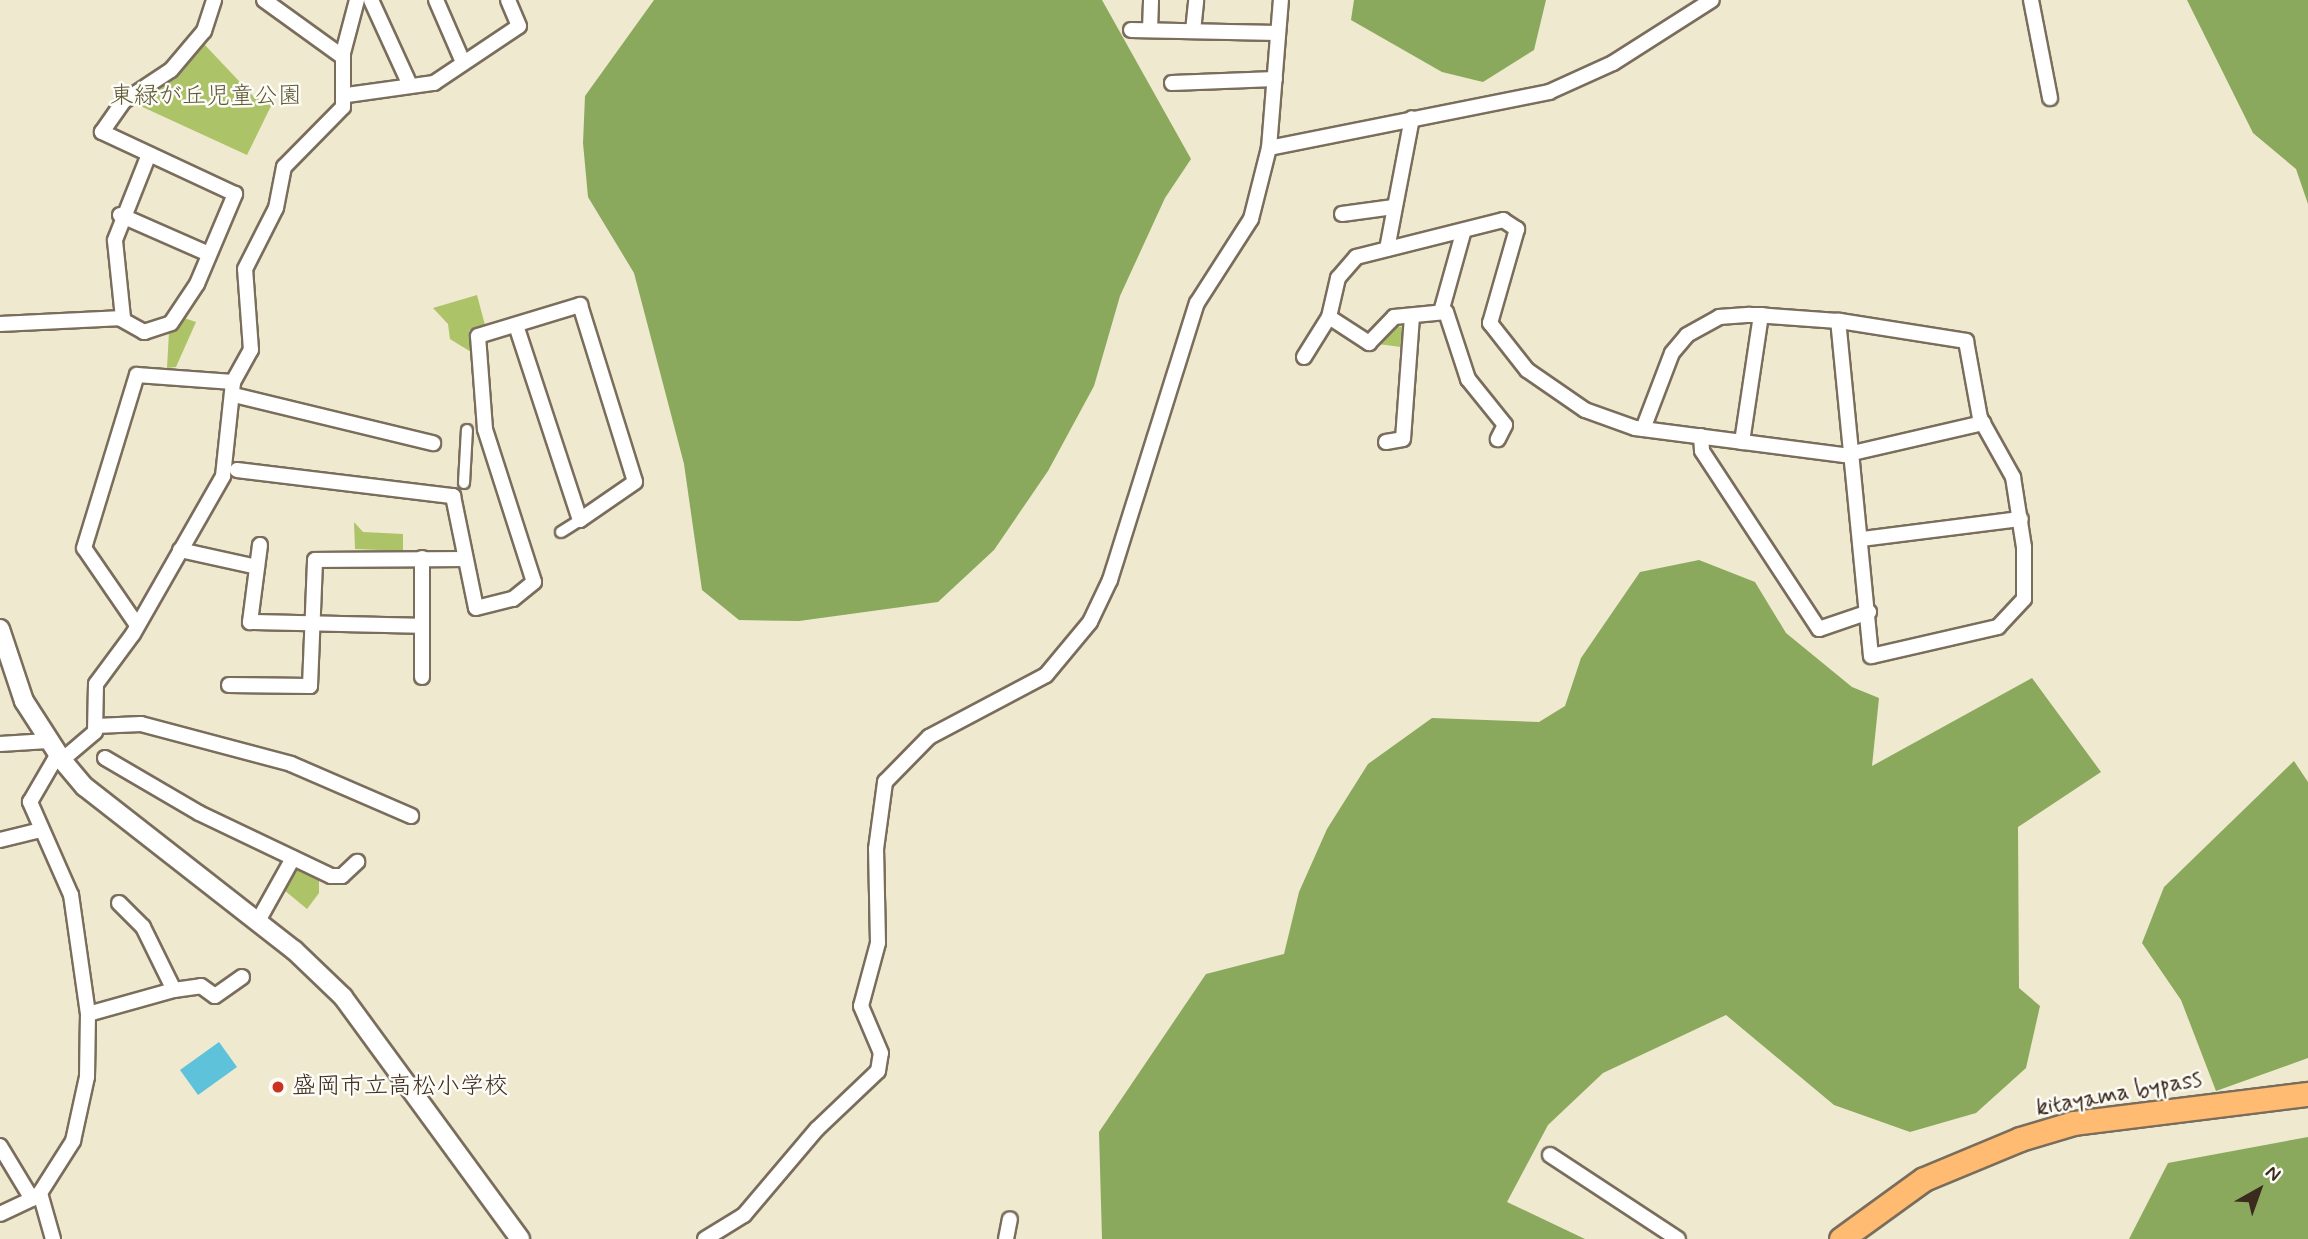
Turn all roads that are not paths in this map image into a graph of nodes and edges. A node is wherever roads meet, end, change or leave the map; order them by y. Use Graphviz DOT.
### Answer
graph roads {
  1 [pos="214,0"];
  2 [pos="264,0"];
  3 [pos="357,0"];
  4 [pos="370,0"];
  5 [pos="436,0"];
  6 [pos="508,0"];
  7 [pos="1151,0"];
  8 [pos="1196,0"];
  9 [pos="1281,0"];
  10 [pos="1712,0"];
  11 [pos="2031,0"];
  12 [pos="1131,30"];
  13 [pos="1150,30"];
  14 [pos="1194,31"];
  15 [pos="1278,33"];
  16 [pos="343,57"];
  17 [pos="463,62"];
  18 [pos="1275,79"];
  19 [pos="1172,83"];
  20 [pos="410,85"];
  21 [pos="346,95"];
  22 [pos="2050,97"];
  23 [pos="1412,117"];
  24 [pos="1269,148"];
  25 [pos="149,153"];
  26 [pos="1394,207"];
  27 [pos="1342,214"];
  28 [pos="120,215"];
  29 [pos="1462,233"];
  30 [pos="1387,249"];
  31 [pos="209,254"];
  32 [pos="1441,312"];
  33 [pos="1761,315"];
  34 [pos="1329,317"];
  35 [pos="1412,317"];
  36 [pos="119,318"];
  37 [pos="1838,321"];
  38 [pos="0,324"];
  39 [pos="516,325"];
  40 [pos="1304,357"];
  41 [pos="234,389"];
  42 [pos="1983,423"];
  43 [pos="1643,429"];
  44 [pos="467,430"];
  45 [pos="1700,436"];
  46 [pos="1498,439"];
  47 [pos="1386,442"];
  48 [pos="1742,442"];
  49 [pos="433,443"];
  50 [pos="1852,454"];
  51 [pos="237,470"];
  52 [pos="458,490"];
  53 [pos="2021,519"];
  54 [pos="580,520"];
  55 [pos="561,532"];
  56 [pos="1862,539"];
  57 [pos="260,545"];
  58 [pos="180,550"];
  59 [pos="422,558"];
  60 [pos="461,559"];
  61 [pos="257,567"];
  62 [pos="1869,612"];
  63 [pos="313,623"];
  64 [pos="137,625"];
  65 [pos="422,626"];
  66 [pos="0,629"];
  67 [pos="422,677"];
  68 [pos="229,685"];
  69 [pos="96,726"];
  70 [pos="48,741"];
  71 [pos="0,744"];
  72 [pos="106,758"];
  73 [pos="58,760"];
  74 [pos="411,816"];
  75 [pos="41,831"];
  76 [pos="0,840"];
  77 [pos="293,858"];
  78 [pos="358,862"];
  79 [pos="119,903"];
  80 [pos="258,921"];
  81 [pos="242,977"];
  82 [pos="174,990"];
  83 [pos="88,1014"];
  84 [pos="2308,1094"];
  85 [pos="2308,1107"];
  86 [pos="0,1146"];
  87 [pos="1550,1155"];
  88 [pos="7,1172"];
  89 [pos="0,1214"];
  90 [pos="1010,1219"];
  91 [pos="53,1239"];
  92 [pos="520,1239"];
  93 [pos="705,1239"];
  94 [pos="1006,1239"];
  95 [pos="1678,1239"];
  96 [pos="1841,1239"];
  97 [pos="1863,1239"];
  1 -- 25 [label="street"];
  2 -- 16 [label="street"];
  3 -- 16 [label="street"];
  4 -- 20 [label="street"];
  5 -- 17 [label="street"];
  6 -- 17 [label="street"];
  7 -- 13 [label="street"];
  8 -- 14 [label="street"];
  9 -- 15 [label="street"];
  10 -- 23 [label="street"];
  11 -- 22 [label="street"];
  12 -- 13 [label="street"];
  13 -- 14 [label="street"];
  14 -- 15 [label="street"];
  15 -- 18 [label="street"];
  16 -- 21 [label="street"];
  17 -- 20 [label="street"];
  18 -- 19 [label="street"];
  18 -- 24 [label="street"];
  20 -- 21 [label="street"];
  21 -- 41 [label="street"];
  23 -- 24 [label="street"];
  23 -- 26 [label="street"];
  24 -- 93 [label="street"];
  25 -- 28 [label="street"];
  25 -- 31 [label="street"];
  26 -- 27 [label="street"];
  26 -- 30 [label="street"];
  28 -- 31 [label="street"];
  28 -- 36 [label="street"];
  29 -- 30 [label="street"];
  29 -- 32 [label="street"];
  29 -- 43 [label="street"];
  30 -- 34 [label="street"];
  31 -- 36 [label="street"];
  32 -- 35 [label="street"];
  32 -- 46 [label="street"];
  33 -- 37 [label="street"];
  33 -- 43 [label="street"];
  33 -- 48 [label="street"];
  34 -- 35 [label="street"];
  34 -- 40 [label="street"];
  35 -- 47 [label="street"];
  36 -- 38 [label="street"];
  37 -- 42 [label="street"];
  37 -- 50 [label="street"];
  39 -- 54 [label="street"];
  39 -- 54 [label="street"];
  39 -- 60 [label="street"];
  41 -- 49 [label="street"];
  41 -- 58 [label="street"];
  41 -- 64 [label="street"];
  42 -- 50 [label="street"];
  42 -- 53 [label="street"];
  43 -- 45 [label="street"];
  44 -- 52 [label="street"];
  45 -- 48 [label="street"];
  45 -- 62 [label="street"];
  48 -- 50 [label="street"];
  50 -- 56 [label="street"];
  51 -- 52 [label="street"];
  52 -- 60 [label="street"];
  53 -- 56 [label="street"];
  53 -- 62 [label="street"];
  54 -- 55 [label="street"];
  56 -- 62 [label="street"];
  57 -- 61 [label="street"];
  58 -- 61 [label="street"];
  58 -- 64 [label="street"];
  59 -- 60 [label="street"];
  59 -- 63 [label="street"];
  59 -- 65 [label="street"];
  61 -- 63 [label="street"];
  63 -- 65 [label="street"];
  63 -- 68 [label="street"];
  64 -- 69 [label="street"];
  65 -- 67 [label="street"];
  66 -- 70 [label="street"];
  69 -- 73 [label="street"];
  69 -- 74 [label="street"];
  70 -- 71 [label="street"];
  70 -- 73 [label="street"];
  72 -- 77 [label="street"];
  73 -- 75 [label="street"];
  73 -- 80 [label="street"];
  75 -- 76 [label="street"];
  75 -- 83 [label="street"];
  77 -- 78 [label="street"];
  77 -- 80 [label="street"];
  79 -- 82 [label="street"];
  80 -- 92 [label="street"];
  81 -- 82 [label="street"];
  82 -- 83 [label="street"];
  83 -- 91 [label="street"];
  84 -- 96 [label="highway, kitayama bypass"];
  85 -- 97 [label="highway, kitayama bypass"];
  86 -- 88 [label="street"];
  87 -- 95 [label="street"];
  88 -- 89 [label="street"];
  90 -- 94 [label="street"];
}
